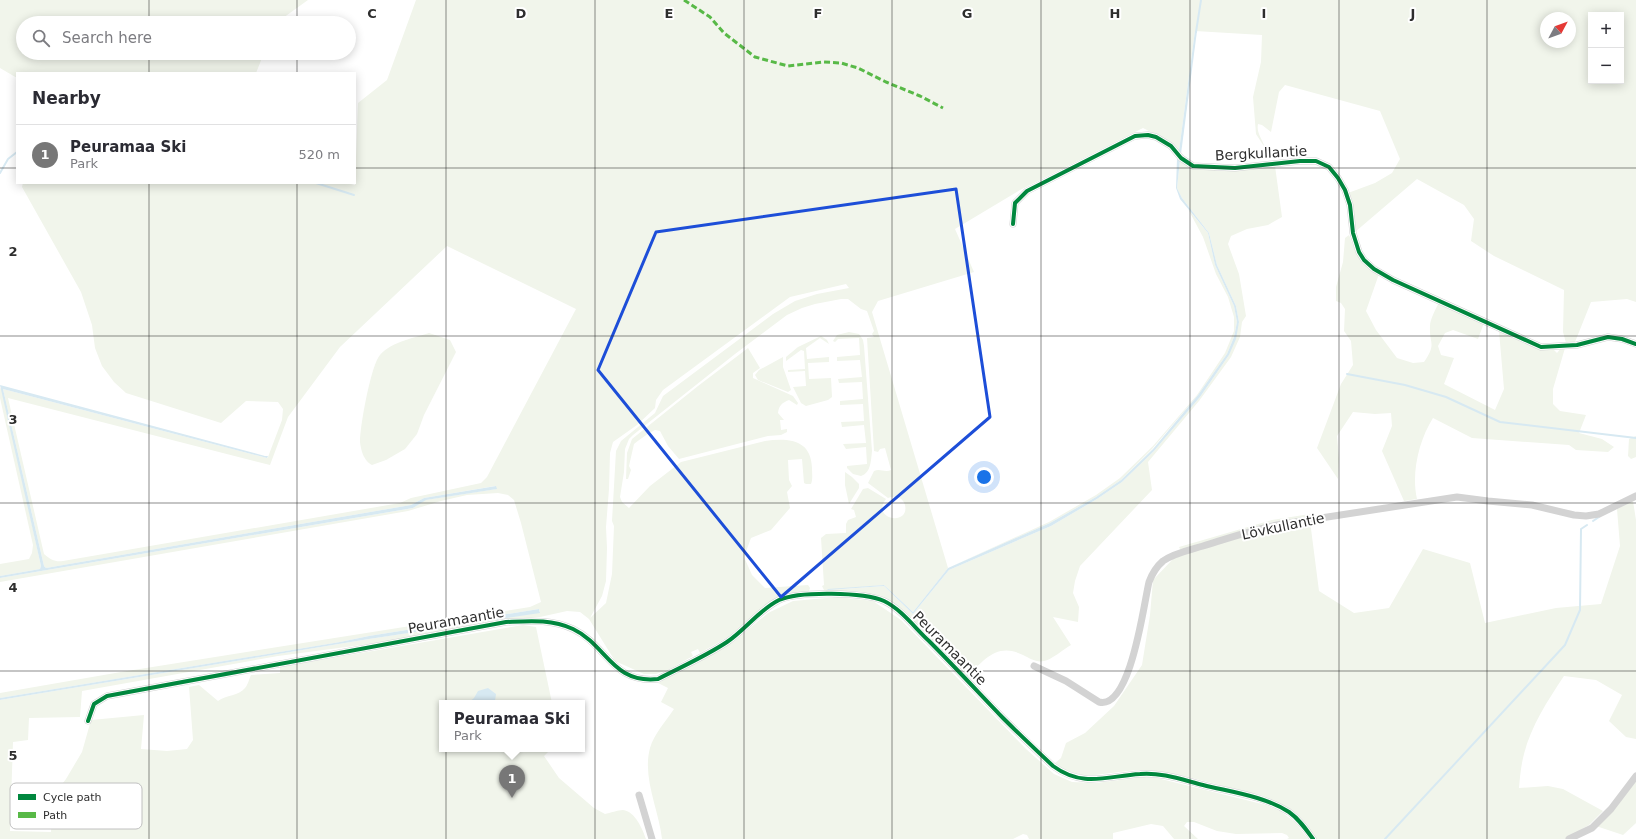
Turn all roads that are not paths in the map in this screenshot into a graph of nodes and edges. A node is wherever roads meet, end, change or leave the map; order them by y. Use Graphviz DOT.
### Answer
graph roads {
  1 [pos="1013,224"];
  2 [pos="1636,344"];
  3 [pos="1636,496"];
  4 [pos="1034,666"];
  5 [pos="88,721"];
  6 [pos="1636,776"];
  7 [pos="639,795"];
  8 [pos="652,839"];
  9 [pos="1313,839"];
  10 [pos="1570,839"];
  1 -- 2 [label="street, Bergkullantie"];
  3 -- 4 [label="street, Lövkullantie"];
  5 -- 9 [label="street, Peuramaantie"];
  6 -- 10 [label="street"];
  7 -- 8 [label="street"];
}
